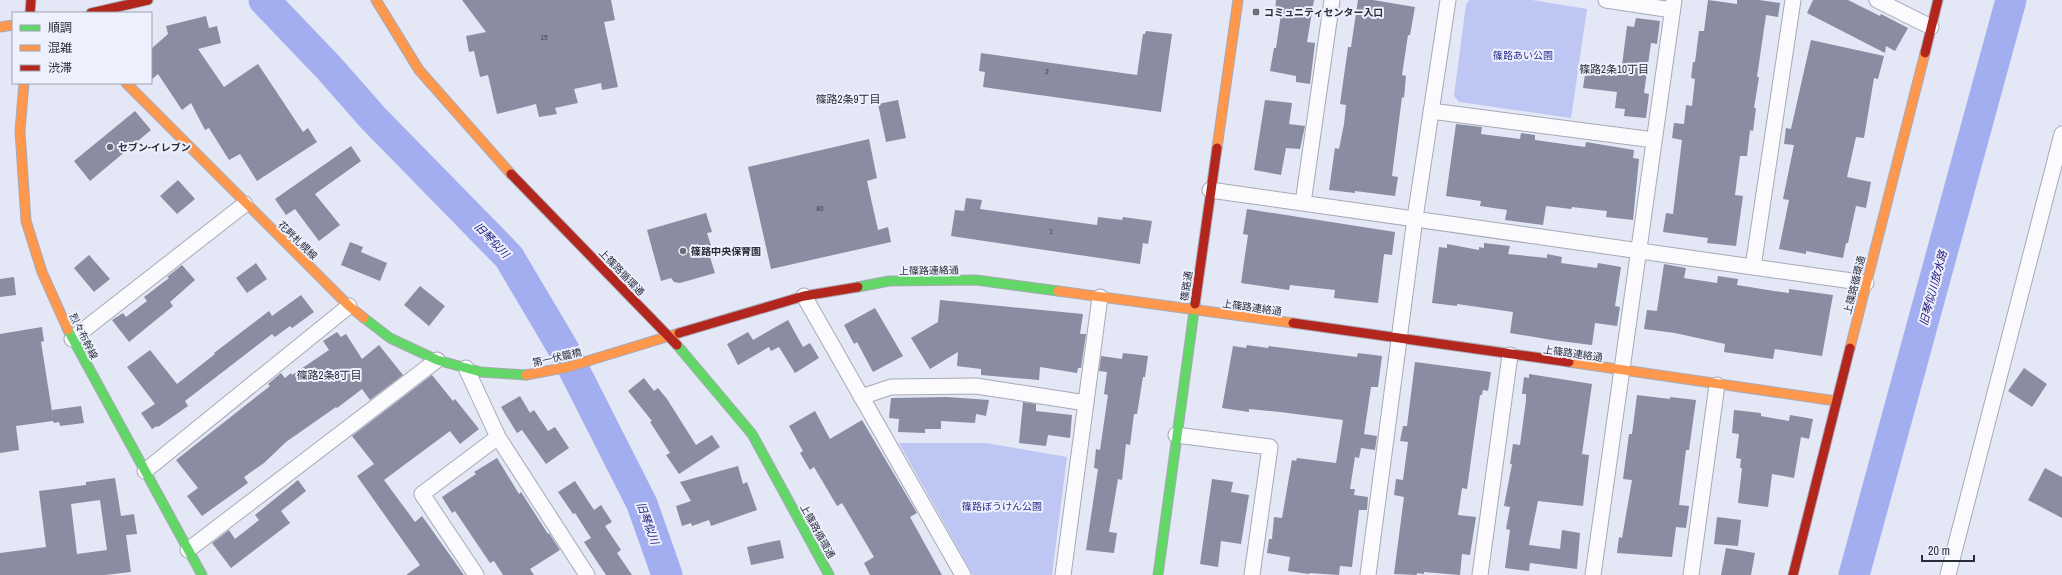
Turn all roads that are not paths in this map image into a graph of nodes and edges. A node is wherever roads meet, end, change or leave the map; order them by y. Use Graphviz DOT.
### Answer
graph roads {
  1 [pos="31,0"];
  2 [pos="148,0"];
  3 [pos="376,0"];
  4 [pos="1238,0"];
  5 [pos="1332,0"];
  6 [pos="1448,0"];
  7 [pos="1606,0"];
  8 [pos="1793,0"];
  9 [pos="1877,0"];
  10 [pos="1938,0"];
  11 [pos="1673,5"];
  12 [pos="30,12"];
  13 [pos="95,12"];
  14 [pos="12,25"];
  15 [pos="0,27"];
  16 [pos="1931,27"];
  17 [pos="24,84"];
  18 [pos="127,84"];
  19 [pos="1431,111"];
  20 [pos="2062,134"];
  21 [pos="1654,140"];
  22 [pos="1210,190"];
  23 [pos="1303,203"];
  24 [pos="245,204"];
  25 [pos="1415,218"];
  26 [pos="1638,250"];
  27 [pos="1753,267"];
  28 [pos="1866,282"];
  29 [pos="804,296"];
  30 [pos="1100,297"];
  31 [pos="349,306"];
  32 [pos="1193,310"];
  33 [pos="670,337"];
  34 [pos="1400,338"];
  35 [pos="72,339"];
  36 [pos="1510,355"];
  37 [pos="437,360"];
  38 [pos="466,368"];
  39 [pos="1621,371"];
  40 [pos="481,372"];
  41 [pos="1718,385"];
  42 [pos="861,397"];
  43 [pos="1836,401"];
  44 [pos="1086,403"];
  45 [pos="1176,435"];
  46 [pos="498,437"];
  47 [pos="145,471"];
  48 [pos="188,550"];
  49 [pos="202,575"];
  50 [pos="476,575"];
  51 [pos="587,575"];
  52 [pos="829,575"];
  53 [pos="963,575"];
  54 [pos="1063,575"];
  55 [pos="1158,575"];
  56 [pos="1252,575"];
  57 [pos="1368,575"];
  58 [pos="1480,575"];
  59 [pos="1594,575"];
  60 [pos="1691,575"];
  61 [pos="1793,575"];
  62 [pos="1948,575"];
  1 -- 12 [label="street"];
  2 -- 13 [label="street"];
  3 -- 33 [label="street, 上篠路循環通"];
  4 -- 22 [label="street, 篠路通"];
  5 -- 23 [label="street"];
  6 -- 19 [label="street"];
  7 -- 11 [label="street"];
  8 -- 27 [label="street"];
  9 -- 16 [label="street"];
  10 -- 16 [label="street, 上篠路循環通"];
  11 -- 21 [label="street"];
  14 -- 15 [label="street"];
  16 -- 28 [label="street, 上篠路循環通"];
  17 -- 35 [label="street, 烈々布幹線"];
  18 -- 24 [label="street, 花畔札幌線"];
  19 -- 21 [label="street"];
  19 -- 25 [label="street"];
  20 -- 62 [label="street"];
  21 -- 26 [label="street"];
  22 -- 23 [label="street"];
  22 -- 32 [label="street, 篠路通"];
  23 -- 25 [label="street"];
  24 -- 31 [label="street, 花畔札幌線"];
  24 -- 35 [label="street"];
  25 -- 26 [label="street"];
  25 -- 34 [label="street"];
  26 -- 27 [label="street"];
  26 -- 39 [label="street"];
  27 -- 28 [label="street"];
  28 -- 43 [label="street, 上篠路循環通"];
  29 -- 30 [label="street, 上篠路連絡通"];
  29 -- 33 [label="street, 上篠路連絡通"];
  29 -- 42 [label="street"];
  30 -- 32 [label="street, 上篠路連絡通"];
  30 -- 44 [label="street"];
  31 -- 37 [label="street, 花畔札幌線"];
  31 -- 47 [label="street"];
  32 -- 34 [label="street, 上篠路連絡通"];
  32 -- 45 [label="street, 篠路通"];
  33 -- 40 [label="street, 第一伏籠橋"];
  33 -- 52 [label="street, 上篠路循環通"];
  34 -- 36 [label="street, 上篠路連絡通"];
  34 -- 57 [label="street"];
  35 -- 47 [label="street, 烈々布幹線"];
  36 -- 39 [label="street, 上篠路連絡通"];
  36 -- 58 [label="street"];
  37 -- 38 [label="street, 花畔札幌線"];
  37 -- 48 [label="street"];
  38 -- 40 [label="street, 花畔札幌線"];
  38 -- 46 [label="street"];
  39 -- 41 [label="street, 上篠路連絡通"];
  39 -- 59 [label="street"];
  41 -- 43 [label="street, 上篠路連絡通"];
  41 -- 60 [label="street"];
  42 -- 44 [label="street"];
  42 -- 53 [label="street"];
  43 -- 61 [label="street, 上篠路循環通"];
  44 -- 54 [label="street"];
  45 -- 55 [label="street, 篠路通"];
  45 -- 56 [label="street"];
  46 -- 50 [label="street"];
  46 -- 51 [label="street"];
  47 -- 48 [label="street, 烈々布幹線"];
  48 -- 49 [label="street, 烈々布幹線"];
}
